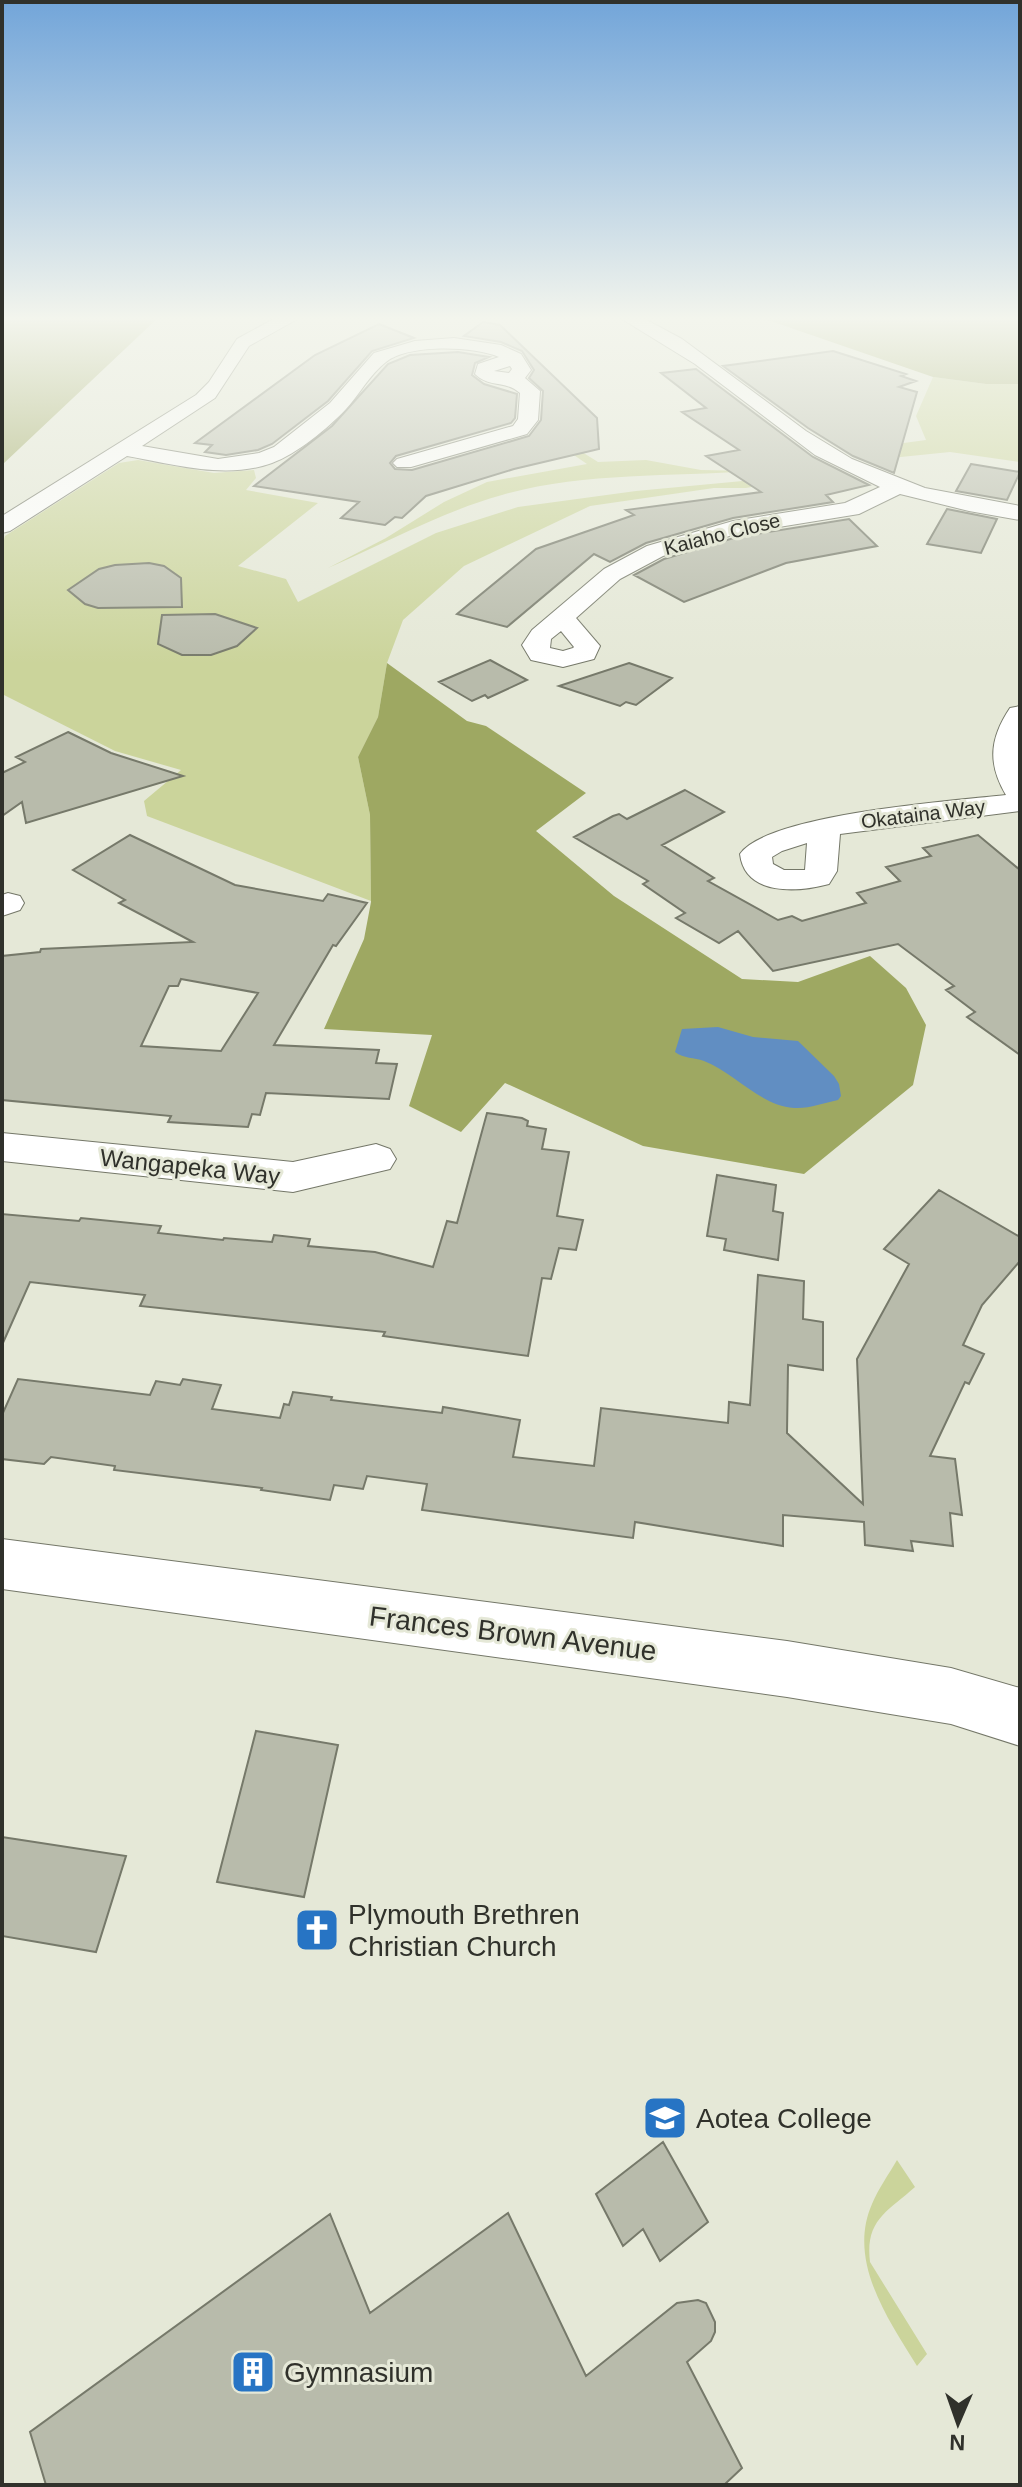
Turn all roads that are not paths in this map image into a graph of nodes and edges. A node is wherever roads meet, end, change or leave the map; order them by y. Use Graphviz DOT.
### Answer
graph roads {
  1 [pos="149,432"];
  2 [pos="305,432"];
  3 [pos="513,432"];
  4 [pos="796,432"];
  5 [pos="122,449"];
  6 [pos="404,463"];
  7 [pos="899,486"];
  8 [pos="1020,513"];
  9 [pos="2,526"];
  10 [pos="562,617"];
  11 [pos="1020,714"];
  12 [pos="1020,794"];
  13 [pos="1020,802"];
  14 [pos="827,829"];
  15 [pos="2,1147"];
  16 [pos="376,1159"];
  17 [pos="2,1564"];
  18 [pos="1020,1717"];
  1 -- 5 [label="street"];
  2 -- 5 [label="street"];
  3 -- 6 [label="street"];
  4 -- 7 [label="street"];
  5 -- 9 [label="street"];
  7 -- 8 [label="street"];
  7 -- 10 [label="street, Kaiaho Close"];
  11 -- 12 [label="street"];
  13 -- 14 [label="street, Okataina Way"];
  15 -- 16 [label="street, Wangapeka Way"];
  17 -- 18 [label="street, Frances Brown Avenue"];
}
